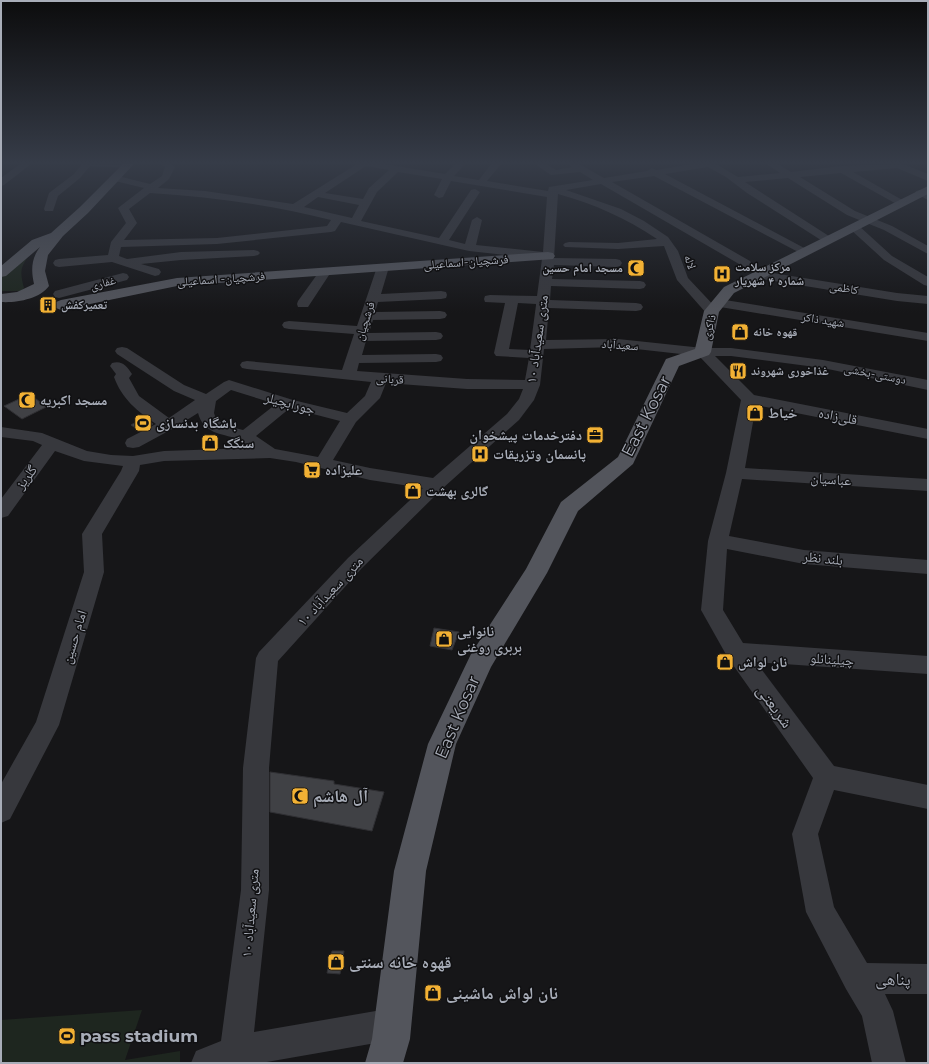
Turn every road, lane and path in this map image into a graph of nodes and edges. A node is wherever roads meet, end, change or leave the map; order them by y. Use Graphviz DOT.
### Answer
graph roads {
  1 [pos="80,214"];
  2 [pos="126,214"];
  3 [pos="319,214"];
  4 [pos="360,214"];
  5 [pos="461,214"];
  6 [pos="551,214"];
  7 [pos="622,214"];
  8 [pos="658,214"];
  9 [pos="732,214"];
  10 [pos="786,214"];
  11 [pos="855,214"];
  12 [pos="880,214"];
  13 [pos="338,218"];
  14 [pos="477,220"];
  15 [pos="868,220"];
  16 [pos="355,222"];
  17 [pos="854,227"];
  18 [pos="58,233"];
  19 [pos="828,240"];
  20 [pos="442,242"];
  21 [pos="667,242"];
  22 [pos="116,244"];
  23 [pos="569,245"];
  24 [pos="469,248"];
  25 [pos="928,251"];
  26 [pos="804,252"];
  27 [pos="254,254"];
  28 [pos="548,259"];
  29 [pos="118,260"];
  30 [pos="59,263"];
  31 [pos="616,263"];
  32 [pos="746,264"];
  33 [pos="383,267"];
  34 [pos="155,272"];
  35 [pos="325,272"];
  36 [pos="1,273"];
  37 [pos="760,275"];
  38 [pos="123,277"];
  39 [pos="928,282"];
  40 [pos="640,285"];
  41 [pos="42,286"];
  42 [pos="441,295"];
  43 [pos="543,296"];
  44 [pos="7,298"];
  45 [pos="373,298"];
  46 [pos="60,299"];
  47 [pos="490,299"];
  48 [pos="512,300"];
  49 [pos="928,300"];
  50 [pos="303,304"];
  51 [pos="636,307"];
  52 [pos="716,307"];
  53 [pos="440,315"];
  54 [pos="367,316"];
  55 [pos="289,325"];
  56 [pos="361,334"];
  57 [pos="436,336"];
  58 [pos="928,337"];
  59 [pos="537,350"];
  60 [pos="122,351"];
  61 [pos="703,352"];
  62 [pos="436,358"];
  63 [pos="353,359"];
  64 [pos="117,366"];
  65 [pos="247,366"];
  66 [pos="348,375"];
  67 [pos="380,378"];
  68 [pos="532,385"];
  69 [pos="928,385"];
  70 [pos="749,399"];
  71 [pos="208,400"];
  72 [pos="287,403"];
  73 [pos="350,419"];
  74 [pos="168,425"];
  75 [pos="1,432"];
  76 [pos="928,434"];
  77 [pos="246,436"];
  78 [pos="52,443"];
  79 [pos="133,452"];
  80 [pos="270,453"];
  81 [pos="323,463"];
  82 [pos="735,472"];
  83 [pos="437,484"];
  84 [pos="928,485"];
  85 [pos="1,512"];
  86 [pos="718,541"];
  87 [pos="928,567"];
  88 [pos="736,652"];
  89 [pos="928,665"];
  90 [pos="826,776"];
  91 [pos="928,797"];
  92 [pos="1,810"];
  93 [pos="857,978"];
  94 [pos="928,980"];
  95 [pos="393,1024"];
  96 [pos="222,1057"];
  97 [pos="384,1063"];
  98 [pos="889,1063"];
  1 -- 18 [label="main road"];
  2 -- 22 [label="street"];
  3 -- 13 [label="street"];
  4 -- 16 [label="street"];
  5 -- 20 [label="street"];
  6 -- 28 [label="street, ۱۰ متری سعیدآباد"];
  7 -- 21 [label="street, لاله"];
  8 -- 32 [label="street"];
  9 -- 26 [label="street"];
  10 -- 19 [label="street"];
  11 -- 15 [label="street"];
  12 -- 15 [label="main road, ذاکری"];
  13 -- 16 [label="street"];
  13 -- 22 [label="street"];
  14 -- 24 [label="street"];
  15 -- 17 [label="main road, ذاکری"];
  15 -- 25 [label="street"];
  16 -- 20 [label="street"];
  17 -- 19 [label="main road, ذاکری"];
  17 -- 39 [label="street"];
  18 -- 36 [label="main road"];
  18 -- 41 [label="main road"];
  19 -- 26 [label="main road, ذاکری"];
  20 -- 24 [label="street"];
  21 -- 23 [label="street"];
  21 -- 52 [label="street, لاله"];
  22 -- 29 [label="street"];
  24 -- 28 [label="street"];
  26 -- 37 [label="main road, ذاکری"];
  27 -- 29 [label="street"];
  28 -- 31 [label="street"];
  28 -- 33 [label="main road, فرشچیان-اسماعیلی"];
  28 -- 43 [label="street, ۱۰ متری سعیدآباد"];
  29 -- 30 [label="street"];
  29 -- 34 [label="street"];
  33 -- 35 [label="main road, فرشچیان- اسماعیلی"];
  33 -- 45 [label="street, فرشچیان"];
  35 -- 46 [label="main road, فرشچیان- اسماعیلی"];
  35 -- 50 [label="street"];
  37 -- 49 [label="street, کاظمی"];
  37 -- 52 [label="main road, ذاکری"];
  38 -- 46 [label="street, غفاری"];
  40 -- 43 [label="street"];
  41 -- 44 [label="main road"];
  41 -- 46 [label="main road"];
  42 -- 45 [label="street"];
  43 -- 48 [label="street"];
  43 -- 51 [label="street"];
  43 -- 59 [label="street, ۱۰ متری سعیدآباد"];
  44 -- 46 [label="main road"];
  45 -- 54 [label="street, فرشچیان"];
  47 -- 48 [label="street"];
  48 -- 59 [label="street, سعیدآباد"];
  52 -- 58 [label="street, شهید ذاکر"];
  52 -- 61 [label="main road, ذاکری"];
  53 -- 54 [label="street"];
  54 -- 56 [label="street, فرشچیان"];
  55 -- 56 [label="street"];
  56 -- 57 [label="street"];
  56 -- 63 [label="street, فرشچیان"];
  59 -- 61 [label="street, سعیدآباد"];
  59 -- 68 [label="street, ۱۰ متری سعیدآباد"];
  60 -- 71 [label="street"];
  61 -- 69 [label="street, دوستی-بخشی"];
  61 -- 70 [label="street"];
  61 -- 95 [label="main road, East Kosar"];
  62 -- 63 [label="street"];
  63 -- 66 [label="street, فرشچیان"];
  64 -- 74 [label="street"];
  65 -- 66 [label="street, قربانی"];
  66 -- 67 [label="street, قربانی"];
  67 -- 68 [label="street, قربانی"];
  67 -- 73 [label="street"];
  68 -- 83 [label="street, ۱۰ متری سعیدآباد"];
  70 -- 76 [label="street, قلی‌زاده"];
  70 -- 82 [label="street, شریعتی"];
  71 -- 72 [label="street, جورابچیلر"];
  71 -- 74 [label="street"];
  71 -- 77 [label="street"];
  72 -- 73 [label="street, جورابچیلر"];
  72 -- 77 [label="street"];
  73 -- 81 [label="street"];
  74 -- 79 [label="street"];
  75 -- 78 [label="street"];
  77 -- 80 [label="street"];
  78 -- 79 [label="street"];
  78 -- 85 [label="street, گلریز"];
  79 -- 80 [label="street"];
  79 -- 92 [label="street, امام حسین"];
  80 -- 81 [label="street"];
  81 -- 83 [label="street"];
  82 -- 84 [label="street, عباسیان"];
  82 -- 86 [label="street, شریعتی"];
  83 -- 96 [label="street, ۱۰ متری سعیدآباد"];
  86 -- 87 [label="street, بلند نظر"];
  86 -- 88 [label="street, شریعتی"];
  88 -- 89 [label="street, چیلینانلو"];
  88 -- 90 [label="street, شریعتی"];
  90 -- 91 [label="street"];
  90 -- 93 [label="street"];
  93 -- 94 [label="street, پناهی"];
  93 -- 98 [label="street"];
  95 -- 96 [label="street, ۱۰ متری سعیدآباد"];
  95 -- 97 [label="main road, East Kosar"];
}
